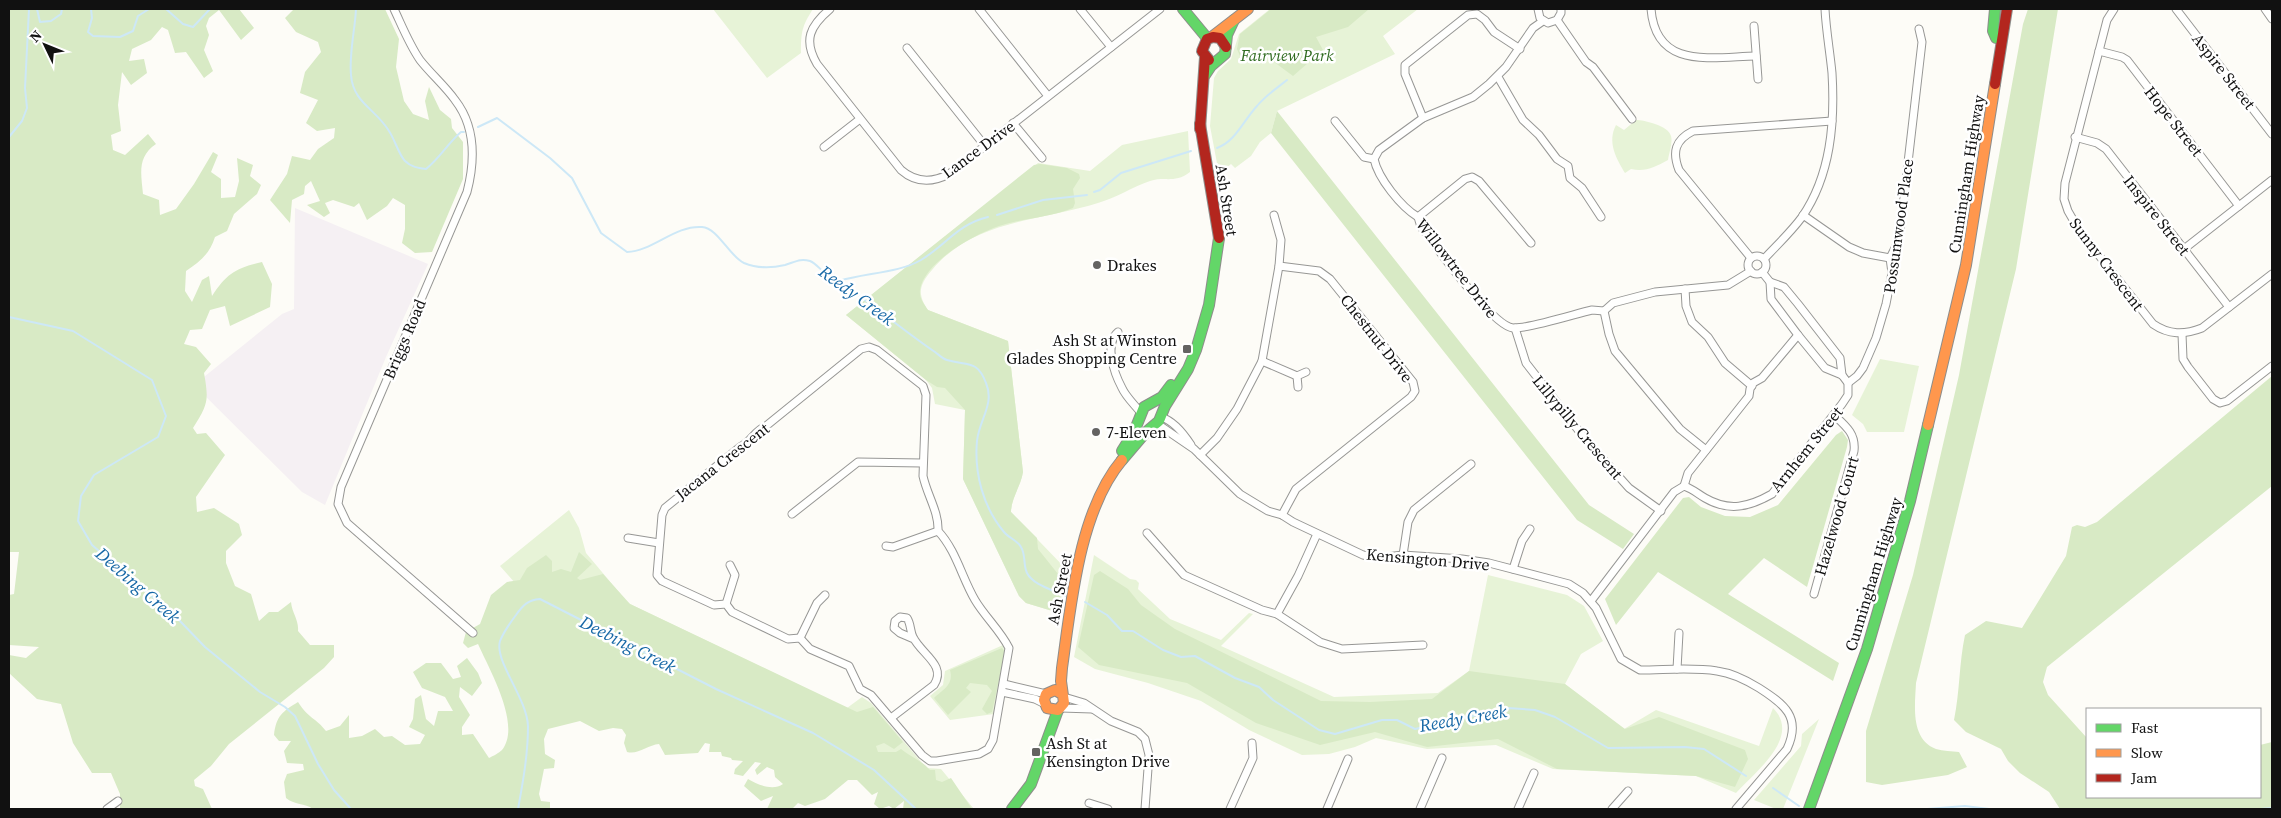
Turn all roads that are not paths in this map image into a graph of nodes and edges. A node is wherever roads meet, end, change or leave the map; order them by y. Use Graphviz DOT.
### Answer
graph roads {
  1 [pos="394,9"];
  2 [pos="829,9"];
  3 [pos="979,9"];
  4 [pos="1080,9"];
  5 [pos="1160,9"];
  6 [pos="1183,9"];
  7 [pos="1248,9"];
  8 [pos="1538,9"];
  9 [pos="1561,9"];
  10 [pos="1651,9"];
  11 [pos="1825,9"];
  12 [pos="1995,9"];
  13 [pos="2000,9"];
  14 [pos="2007,9"];
  15 [pos="2012,9"];
  16 [pos="2114,9"];
  17 [pos="2176,9"];
  18 [pos="2265,9"];
  19 [pos="2272,19"];
  20 [pos="1234,20"];
  21 [pos="1557,20"];
  22 [pos="1543,21"];
  23 [pos="1754,26"];
  24 [pos="1919,29"];
  25 [pos="1210,37"];
  26 [pos="1996,38"];
  27 [pos="1111,47"];
  28 [pos="1226,47"];
  29 [pos="907,48"];
  30 [pos="1520,48"];
  31 [pos="2099,51"];
  32 [pos="1756,56"];
  33 [pos="1205,57"];
  34 [pos="1218,60"];
  35 [pos="1205,75"];
  36 [pos="1498,77"];
  37 [pos="1996,77"];
  38 [pos="1758,79"];
  39 [pos="1048,96"];
  40 [pos="1423,118"];
  41 [pos="1632,118"];
  42 [pos="860,119"];
  43 [pos="1335,121"];
  44 [pos="1832,121"];
  45 [pos="1013,123"];
  46 [pos="2272,134"];
  47 [pos="2075,137"];
  48 [pos="985,146"];
  49 [pos="824,147"];
  50 [pos="1042,158"];
  51 [pos="1374,159"];
  52 [pos="2272,180"];
  53 [pos="2239,206"];
  54 [pos="1274,215"];
  55 [pos="1803,215"];
  56 [pos="1418,217"];
  57 [pos="1601,217"];
  58 [pos="1531,243"];
  59 [pos="2184,249"];
  60 [pos="1751,258"];
  61 [pos="1890,258"];
  62 [pos="1764,259"];
  63 [pos="1279,266"];
  64 [pos="1751,271"];
  65 [pos="1762,272"];
  66 [pos="2272,274"];
  67 [pos="1770,282"];
  68 [pos="1685,289"];
  69 [pos="2229,307"];
  70 [pos="1604,311"];
  71 [pos="1515,328"];
  72 [pos="1118,332"];
  73 [pos="1201,332"];
  74 [pos="2182,334"];
  75 [pos="1798,335"];
  76 [pos="1947,343"];
  77 [pos="1262,361"];
  78 [pos="2272,366"];
  79 [pos="1306,372"];
  80 [pos="1842,375"];
  81 [pos="1297,376"];
  82 [pos="1848,383"];
  83 [pos="1752,386"];
  84 [pos="1298,387"];
  85 [pos="1144,410"];
  86 [pos="1834,416"];
  87 [pos="1158,420"];
  88 [pos="1706,450"];
  89 [pos="1200,455"];
  90 [pos="922,462"];
  91 [pos="1470,464"];
  92 [pos="1684,486"];
  93 [pos="1095,507"];
  94 [pos="1661,511"];
  95 [pos="792,514"];
  96 [pos="1282,515"];
  97 [pos="1530,530"];
  98 [pos="938,531"];
  99 [pos="1147,533"];
  100 [pos="1317,534"];
  101 [pos="628,538"];
  102 [pos="659,543"];
  103 [pos="886,546"];
  104 [pos="1403,555"];
  105 [pos="730,565"];
  106 [pos="1513,569"];
  107 [pos="1814,594"];
  108 [pos="826,595"];
  109 [pos="1591,601"];
  110 [pos="726,604"];
  111 [pos="1277,614"];
  112 [pos="473,632"];
  113 [pos="1679,632"];
  114 [pos="800,638"];
  115 [pos="914,638"];
  116 [pos="1423,645"];
  117 [pos="1064,649"];
  118 [pos="1677,669"];
  119 [pos="1003,688"];
  120 [pos="1063,695"];
  121 [pos="1047,699"];
  122 [pos="1060,709"];
  123 [pos="1092,709"];
  124 [pos="891,718"];
  125 [pos="1047,741"];
  126 [pos="1252,743"];
  127 [pos="1442,758"];
  128 [pos="1348,759"];
  129 [pos="1534,773"];
  130 [pos="1628,791"];
  131 [pos="118,801"];
  132 [pos="1088,803"];
  133 [pos="106,809"];
  134 [pos="1012,809"];
  135 [pos="1108,809"];
  136 [pos="1145,809"];
  137 [pos="1230,809"];
  138 [pos="1327,809"];
  139 [pos="1420,809"];
  140 [pos="1518,809"];
  141 [pos="1612,809"];
  142 [pos="1736,809"];
  143 [pos="1809,809"];
  1 -- 112 [label="street, Briggs Road"];
  2 -- 42 [label="street, Lance Drive"];
  3 -- 39 [label="street"];
  4 -- 27 [label="street"];
  5 -- 27 [label="street, Lance Drive"];
  6 -- 25 [label="main road"];
  7 -- 20 [label="main road"];
  8 -- 22 [label="street"];
  9 -- 21 [label="street"];
  10 -- 32 [label="street"];
  11 -- 44 [label="street"];
  12 -- 26 [label="main road"];
  13 -- 26 [label="main road, Cunningham Highway"];
  14 -- 37 [label="main road, Cunningham Highway"];
  15 -- 37 [label="main road"];
  16 -- 31 [label="street, Sunny Crescent"];
  17 -- 46 [label="street, Aspire Street"];
  18 -- 19 [label="street"];
  20 -- 25 [label="main road"];
  20 -- 28 [label="main road"];
  21 -- 22 [label="street"];
  21 -- 41 [label="street"];
  22 -- 30 [label="street"];
  23 -- 32 [label="street"];
  24 -- 61 [label="street, Possumwood Place"];
  25 -- 28 [label="main road"];
  25 -- 33 [label="main road"];
  26 -- 76 [label="main road, Cunningham Highway"];
  27 -- 39 [label="street, Lance Drive"];
  28 -- 34 [label="main road"];
  29 -- 48 [label="street"];
  30 -- 36 [label="street"];
  30 -- 40 [label="street"];
  31 -- 47 [label="street, Sunny Crescent"];
  31 -- 53 [label="street, Hope Street"];
  32 -- 38 [label="street"];
  33 -- 34 [label="main road"];
  33 -- 35 [label="main road, Ash Street"];
  34 -- 35 [label="main road"];
  35 -- 73 [label="main road, Ash Street"];
  36 -- 40 [label="street"];
  36 -- 57 [label="street"];
  37 -- 76 [label="main road, Cunningham Highway"];
  39 -- 45 [label="street, Lance Drive"];
  40 -- 51 [label="street"];
  42 -- 48 [label="street, Lance Drive"];
  42 -- 49 [label="street"];
  43 -- 51 [label="street"];
  44 -- 55 [label="street"];
  44 -- 60 [label="street"];
  45 -- 48 [label="street, Lance Drive"];
  45 -- 50 [label="street"];
  47 -- 59 [label="street, Inspire Street"];
  47 -- 74 [label="street, Sunny Crescent"];
  51 -- 56 [label="street, Willowtree Drive"];
  52 -- 53 [label="street"];
  53 -- 59 [label="street"];
  54 -- 63 [label="street"];
  55 -- 61 [label="street"];
  55 -- 62 [label="street"];
  56 -- 58 [label="street"];
  56 -- 71 [label="street, Willowtree Drive"];
  59 -- 69 [label="street, Inspire Street"];
  60 -- 62 [label="street"];
  60 -- 64 [label="street"];
  61 -- 82 [label="street, Possumwood Place"];
  62 -- 65 [label="street"];
  63 -- 77 [label="street"];
  63 -- 96 [label="street, Chestnut Drive"];
  64 -- 65 [label="street"];
  64 -- 68 [label="street, Willowtree Drive"];
  65 -- 67 [label="street"];
  66 -- 69 [label="street"];
  67 -- 75 [label="street"];
  67 -- 80 [label="street"];
  68 -- 70 [label="street, Willowtree Drive"];
  68 -- 83 [label="street"];
  69 -- 74 [label="street"];
  70 -- 71 [label="street, Willowtree Drive"];
  70 -- 88 [label="street"];
  71 -- 94 [label="street, Lillypilly Crescent"];
  72 -- 85 [label="street"];
  73 -- 85 [label="main road, Ash Street"];
  73 -- 87 [label="main road, Ash Street"];
  74 -- 78 [label="street"];
  75 -- 80 [label="street"];
  75 -- 83 [label="street"];
  76 -- 143 [label="main road, Cunningham Highway"];
  77 -- 81 [label="street"];
  77 -- 89 [label="street"];
  79 -- 81 [label="street"];
  80 -- 82 [label="street"];
  81 -- 84 [label="street"];
  82 -- 86 [label="street, Arnhem Street"];
  83 -- 88 [label="street"];
  85 -- 87 [label="main road"];
  85 -- 87 [label="main road"];
  85 -- 93 [label="main road, Ash Street"];
  86 -- 92 [label="street, Arnhem Street"];
  86 -- 107 [label="street, Hazelwood Court"];
  87 -- 89 [label="street, Kensington Drive"];
  87 -- 93 [label="main road, Ash Street"];
  88 -- 92 [label="street"];
  89 -- 96 [label="street, Kensington Drive"];
  90 -- 95 [label="street"];
  90 -- 98 [label="street, Jacana Crescent"];
  90 -- 102 [label="street, Jacana Crescent"];
  91 -- 104 [label="street"];
  92 -- 94 [label="street"];
  93 -- 117 [label="main road, Ash Street"];
  94 -- 109 [label="street"];
  96 -- 100 [label="street, Kensington Drive"];
  97 -- 106 [label="street"];
  98 -- 103 [label="street"];
  98 -- 119 [label="street, Jacana Crescent"];
  99 -- 111 [label="street"];
  100 -- 104 [label="street, Kensington Drive"];
  100 -- 111 [label="street"];
  101 -- 102 [label="street"];
  102 -- 110 [label="street, Jacana Crescent"];
  104 -- 106 [label="street, Kensington Drive"];
  105 -- 110 [label="street"];
  106 -- 109 [label="street, Kensington Drive"];
  108 -- 114 [label="street"];
  109 -- 118 [label="street, Kensington Drive"];
  110 -- 114 [label="street, Jacana Crescent"];
  111 -- 116 [label="street"];
  113 -- 118 [label="street"];
  114 -- 124 [label="street, Jacana Crescent"];
  115 -- 124 [label="street"];
  117 -- 120 [label="main road, Ash Street"];
  117 -- 121 [label="main road, Ash Street"];
  118 -- 142 [label="street, Kensington Drive"];
  119 -- 121 [label="street"];
  119 -- 124 [label="street, Jacana Crescent"];
  120 -- 121 [label="main road"];
  120 -- 122 [label="main road, Ash Street"];
  120 -- 123 [label="street"];
  121 -- 122 [label="main road"];
  121 -- 125 [label="main road, Ash Street"];
  122 -- 123 [label="street"];
  122 -- 125 [label="main road, Ash Street"];
  123 -- 136 [label="street"];
  125 -- 134 [label="main road, Ash Street"];
  126 -- 137 [label="street"];
  127 -- 139 [label="street"];
  128 -- 138 [label="street"];
  129 -- 140 [label="street"];
  130 -- 141 [label="street"];
  131 -- 133 [label="street"];
  132 -- 135 [label="street"];
}
